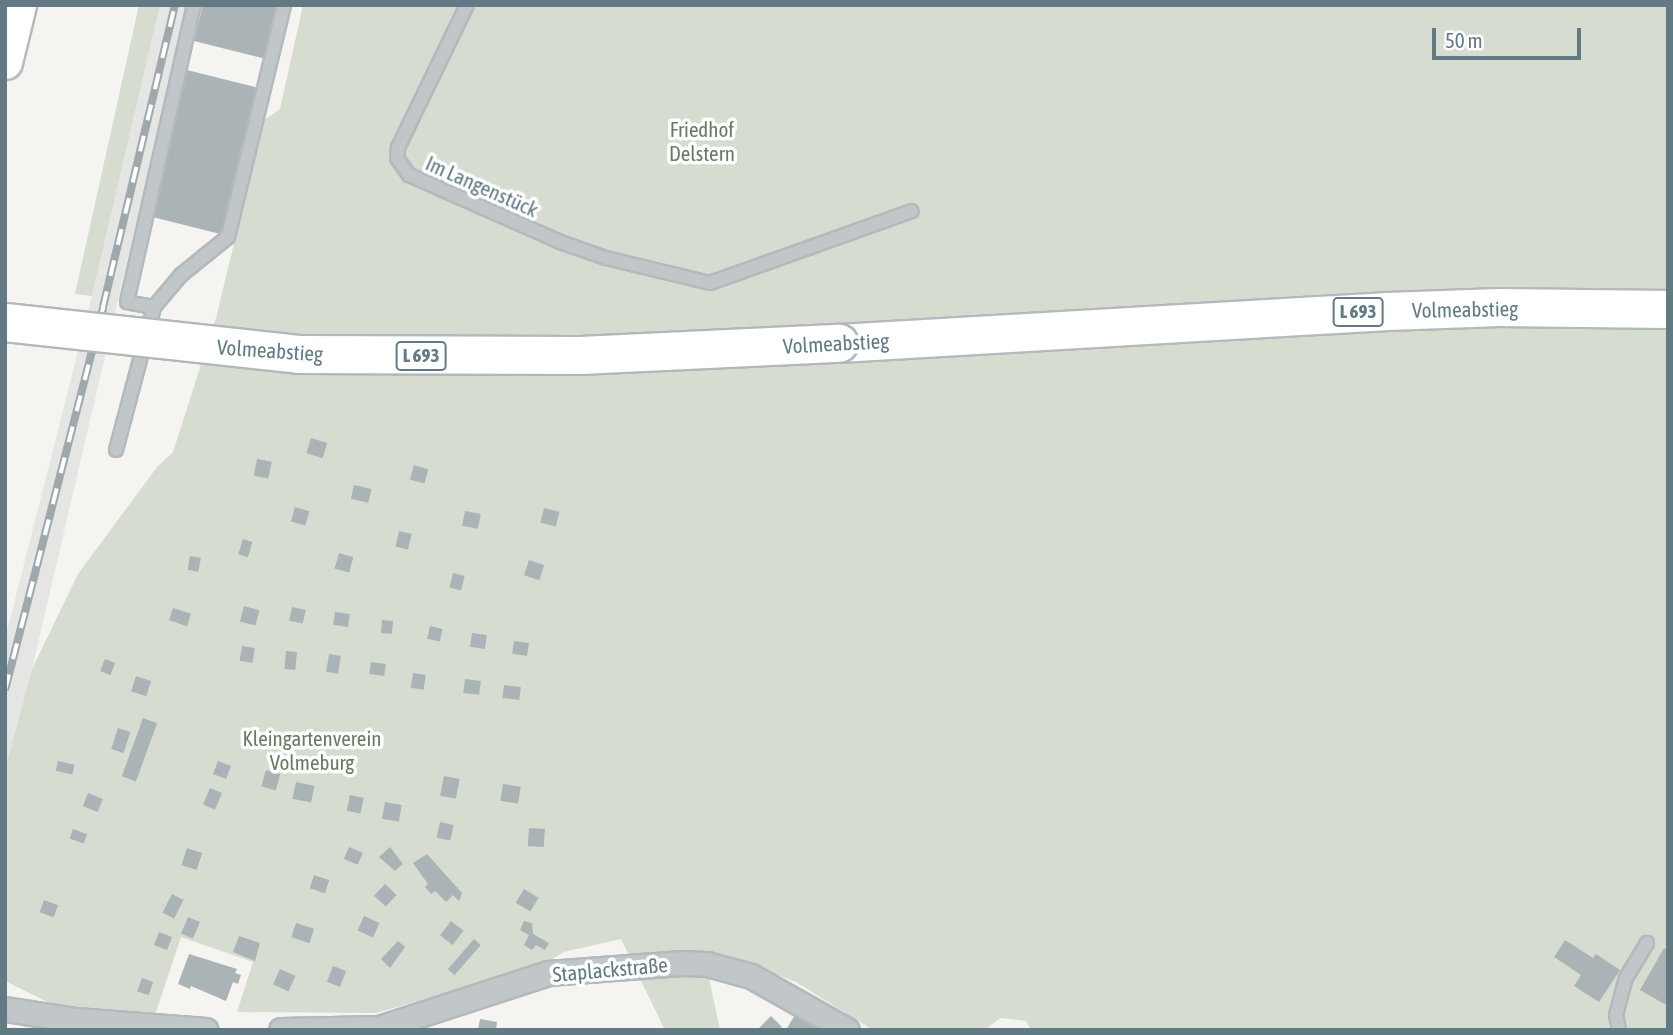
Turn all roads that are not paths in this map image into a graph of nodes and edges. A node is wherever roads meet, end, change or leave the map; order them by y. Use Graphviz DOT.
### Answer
graph roads {
  1 [pos="19,5"];
  2 [pos="194,5"];
  3 [pos="284,5"];
  4 [pos="467,5"];
  5 [pos="5,62"];
  6 [pos="912,211"];
  7 [pos="154,307"];
  8 [pos="1668,309"];
  9 [pos="5,322"];
  10 [pos="116,450"];
  11 [pos="1647,943"];
  12 [pos="5,1009"];
  13 [pos="206,1030"];
  14 [pos="281,1030"];
  15 [pos="847,1030"];
  16 [pos="1619,1030"];
  1 -- 5 [label="street"];
  2 -- 7 [label="lane"];
  3 -- 7 [label="lane"];
  4 -- 6 [label="lane, Im Langenstück"];
  7 -- 10 [label="lane"];
  8 -- 9 [label="main road, Volmeabstieg / L 693, bridge"];
  11 -- 16 [label="lane"];
  12 -- 13 [label="street"];
  14 -- 15 [label="street, Staplackstraße"];
}
